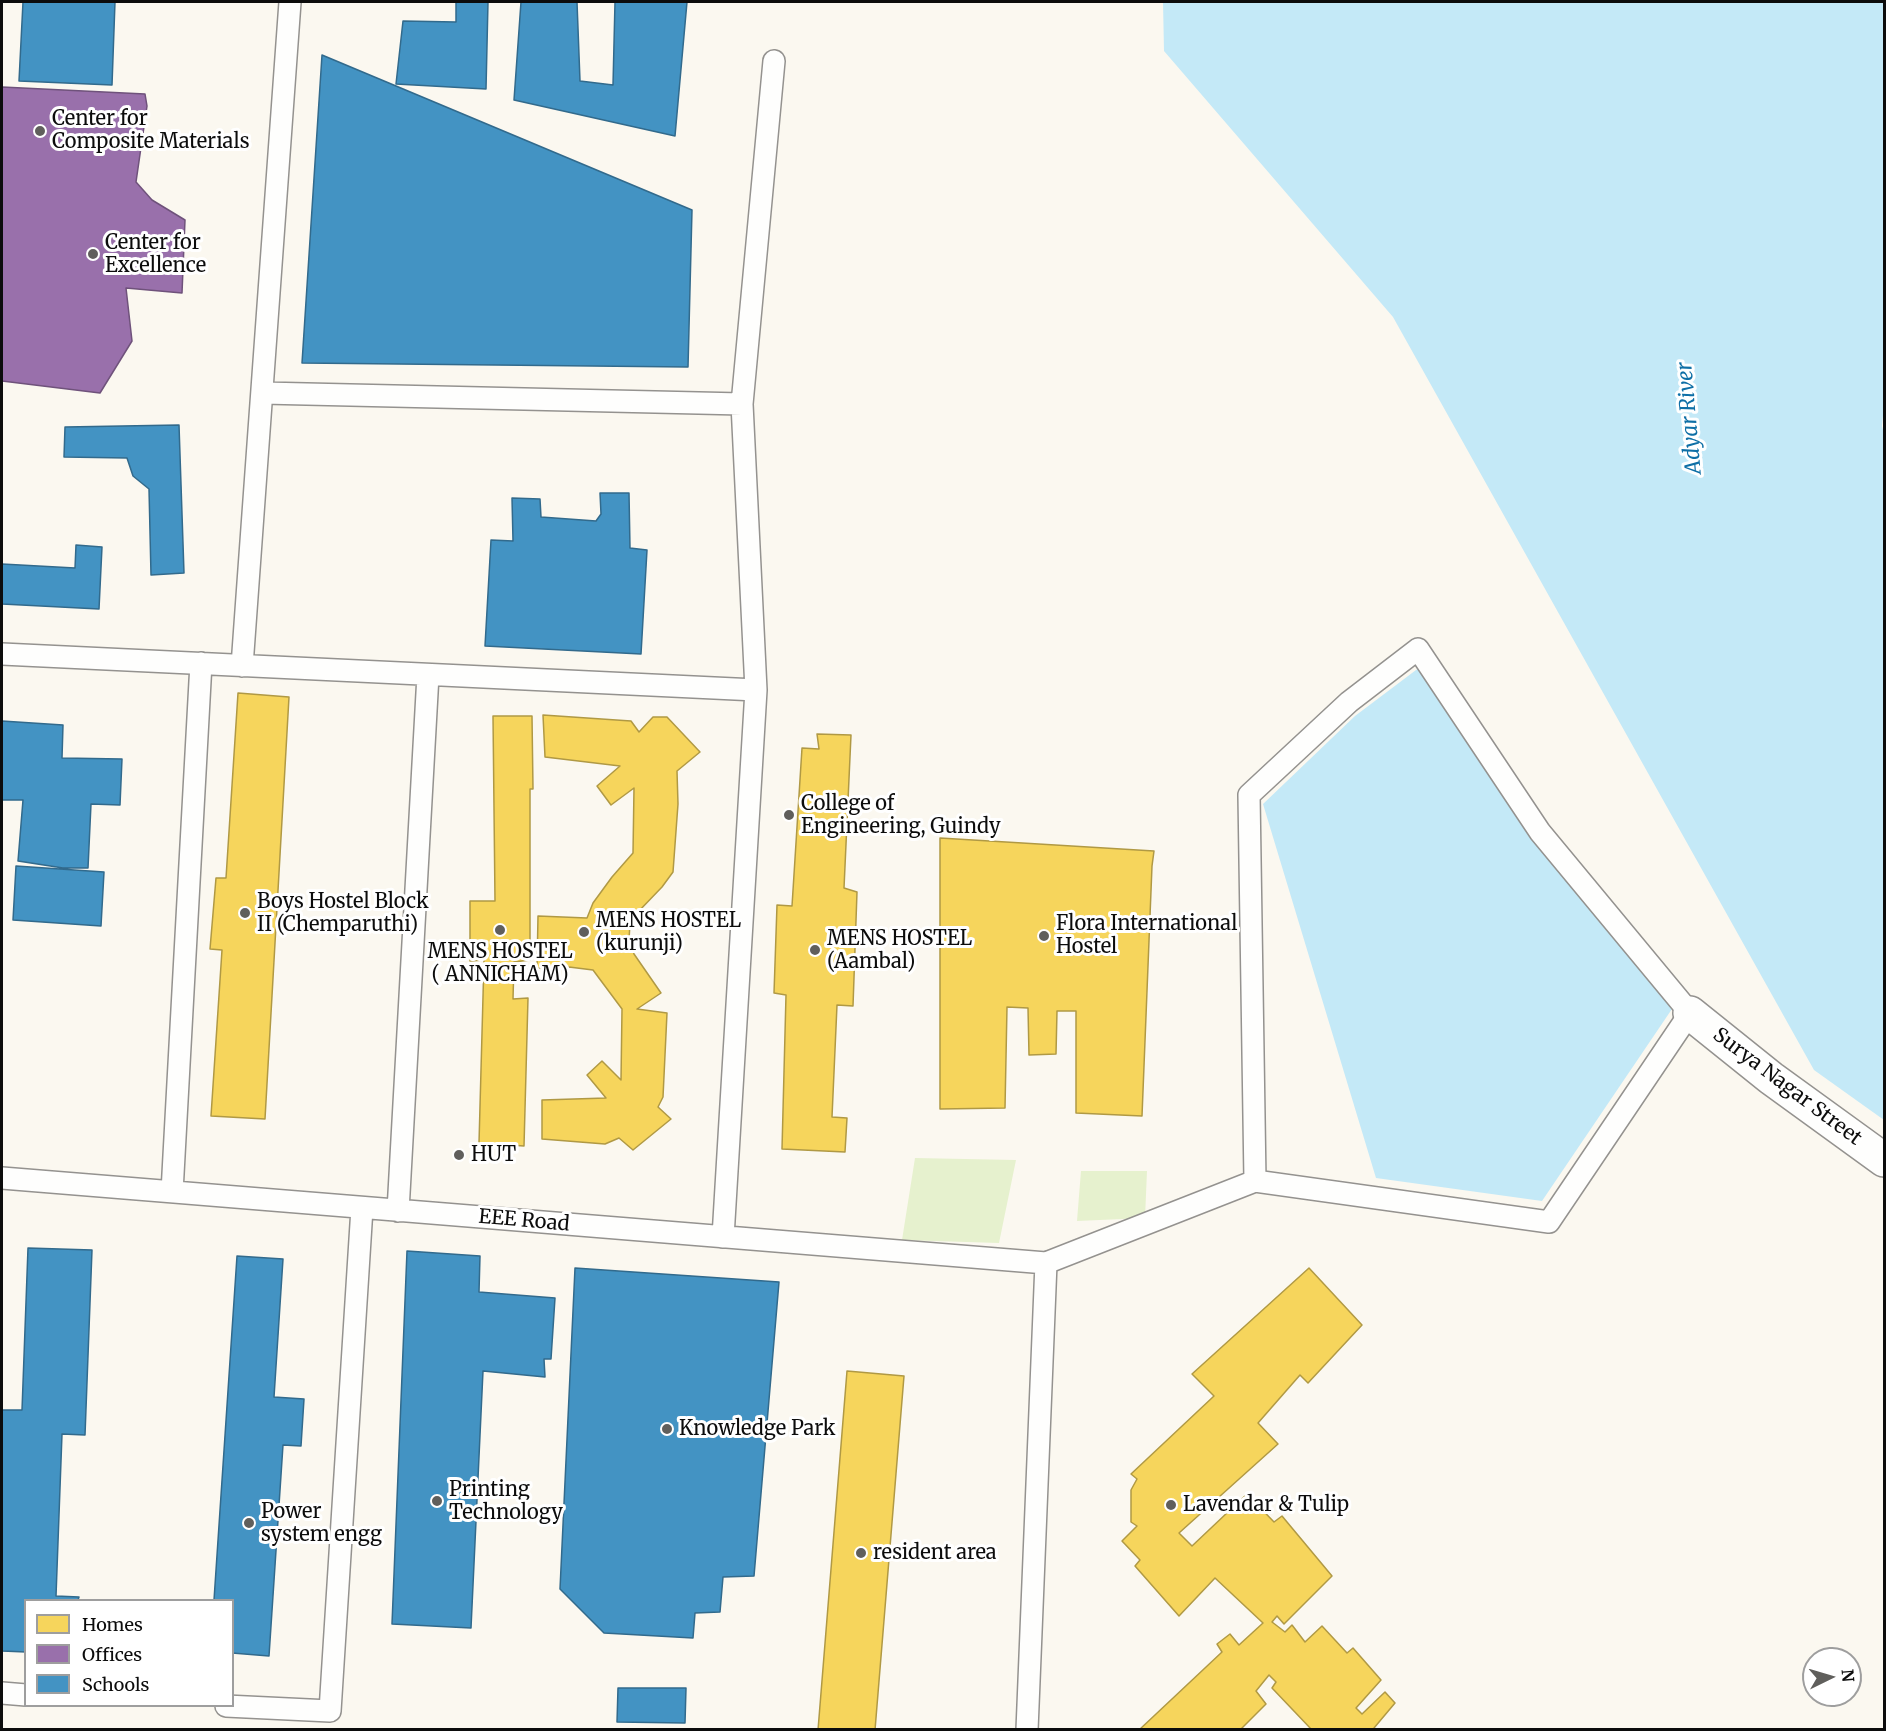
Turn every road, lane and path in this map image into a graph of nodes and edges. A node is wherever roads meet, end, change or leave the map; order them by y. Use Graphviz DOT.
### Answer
graph roads {
  1 [pos="290,2"];
  2 [pos="774,61"];
  3 [pos="263,393"];
  4 [pos="742,404"];
  5 [pos="2,654"];
  6 [pos="201,663"];
  7 [pos="242,666"];
  8 [pos="428,675"];
  9 [pos="756,690"];
  10 [pos="1690,1013"];
  11 [pos="1884,1160"];
  12 [pos="2,1178"];
  13 [pos="1255,1181"];
  14 [pos="172,1192"];
  15 [pos="362,1208"];
  16 [pos="398,1211"];
  17 [pos="723,1237"];
  18 [pos="1046,1263"];
  19 [pos="2,1693"];
  20 [pos="24,1695"];
  21 [pos="234,1706"];
  22 [pos="1027,1730"];
  1 -- 3 [label="lane"];
  2 -- 4 [label="lane"];
  3 -- 4 [label="lane"];
  3 -- 7 [label="lane"];
  4 -- 9 [label="lane"];
  5 -- 6 [label="lane"];
  6 -- 7 [label="lane"];
  6 -- 14 [label="lane"];
  7 -- 8 [label="lane"];
  8 -- 9 [label="lane"];
  8 -- 16 [label="lane"];
  9 -- 17 [label="lane"];
  10 -- 11 [label="street, Surya Nagar Street"];
  10 -- 13 [label="lane"];
  10 -- 13 [label="lane"];
  12 -- 14 [label="lane, EEE Road"];
  13 -- 18 [label="lane"];
  14 -- 15 [label="lane, EEE Road"];
  15 -- 16 [label="lane, EEE Road"];
  15 -- 21 [label="lane"];
  16 -- 17 [label="lane, EEE Road"];
  17 -- 18 [label="lane, EEE Road"];
  18 -- 22 [label="lane"];
  19 -- 20 [label="lane"];
}
